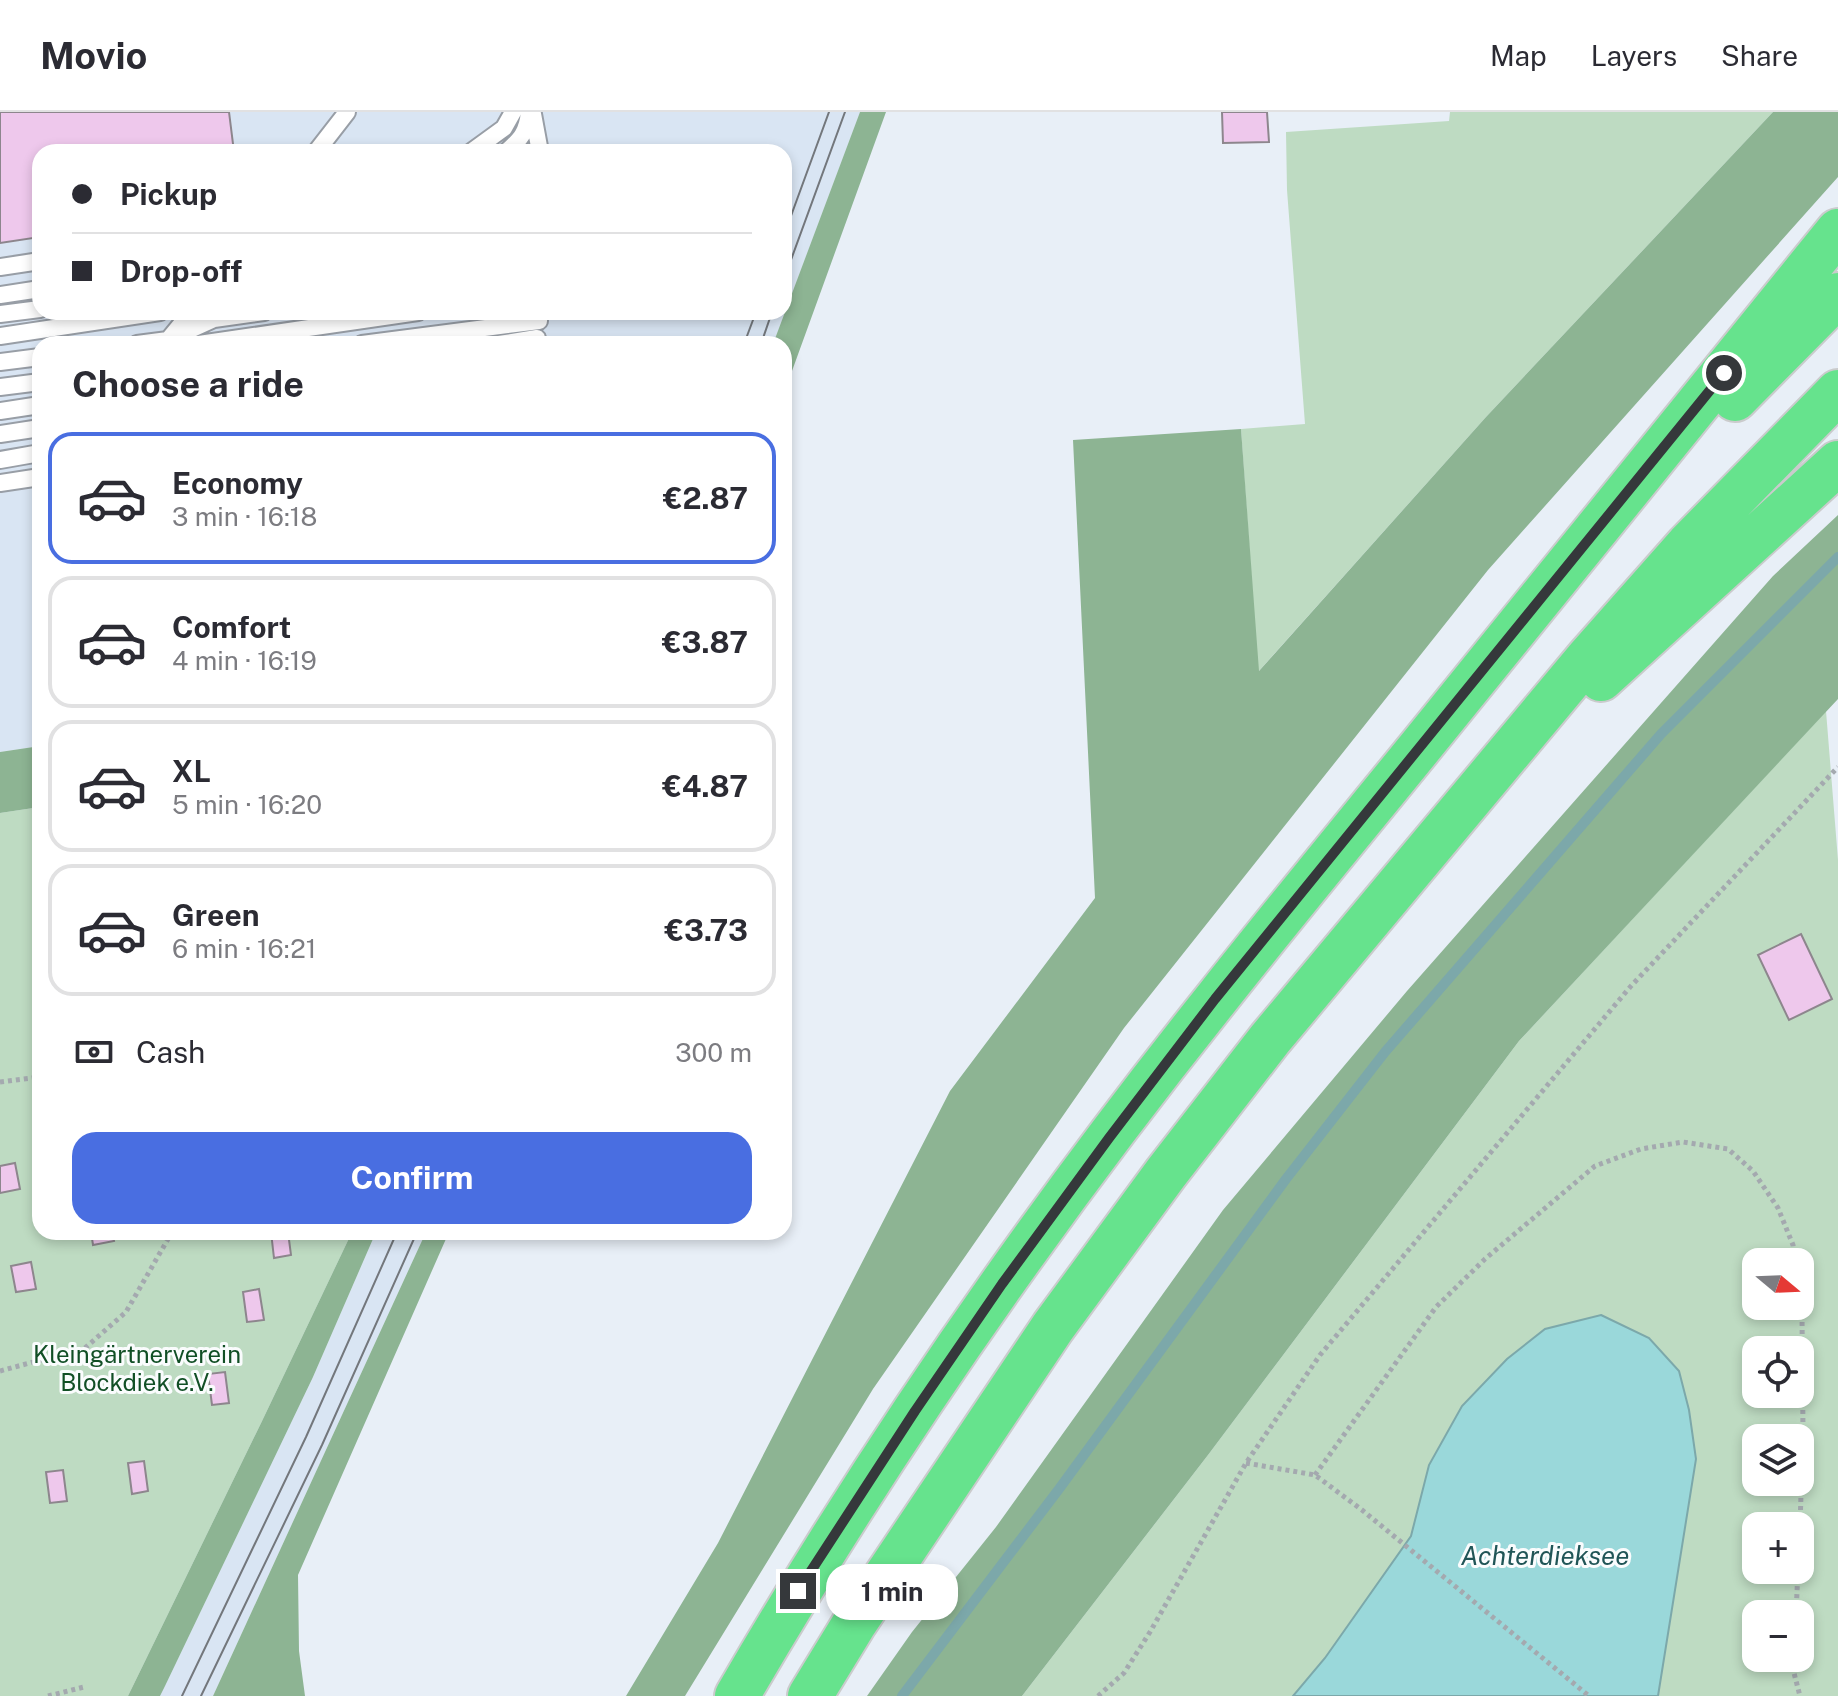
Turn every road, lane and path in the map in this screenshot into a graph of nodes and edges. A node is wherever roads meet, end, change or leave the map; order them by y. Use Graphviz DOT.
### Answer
graph roads {
  1 [pos="347,112"];
  2 [pos="513,112"];
  3 [pos="531,112"];
  4 [pos="322,144"];
  5 [pos="482,144"];
  6 [pos="515,144"];
  7 [pos="538,144"];
  8 [pos="1838,231"];
  9 [pos="32,262"];
  10 [pos="0,267"];
  11 [pos="32,290"];
  12 [pos="0,295"];
  13 [pos="1838,295"];
  14 [pos="32,310"];
  15 [pos="0,314"];
  16 [pos="107,320"];
  17 [pos="184,320"];
  18 [pos="212,320"];
  19 [pos="363,320"];
  20 [pos="515,320"];
  21 [pos="0,336"];
  22 [pos="171,336"];
  23 [pos="179,336"];
  24 [pos="254,336"];
  25 [pos="413,336"];
  26 [pos="32,358"];
  27 [pos="0,362"];
  28 [pos="32,383"];
  29 [pos="0,387"];
  30 [pos="1838,392"];
  31 [pos="32,406"];
  32 [pos="0,411"];
  33 [pos="32,429"];
  34 [pos="0,434"];
  35 [pos="32,454"];
  36 [pos="0,460"];
  37 [pos="1838,463"];
  38 [pos="32,478"];
  39 [pos="0,483"];
  40 [pos="1533,608"];
  41 [pos="1838,767"];
  42 [pos="1464,805"];
  43 [pos="32,1078"];
  44 [pos="0,1082"];
  45 [pos="167,1240"];
  46 [pos="1793,1248"];
  47 [pos="1802,1320"];
  48 [pos="0,1371"];
  49 [pos="1246,1463"];
  50 [pos="1315,1475"];
  51 [pos="1800,1512"];
  52 [pos="1794,1672"];
  53 [pos="84,1687"];
  54 [pos="48,1696"];
  55 [pos="737,1696"];
  56 [pos="810,1696"];
  57 [pos="1098,1696"];
  58 [pos="1589,1696"];
  59 [pos="1800,1696"];
  1 -- 4 [label="lane"];
  2 -- 5 [label="lane"];
  3 -- 6 [label="lane"];
  3 -- 7 [label="lane"];
  8 -- 40 [label="highway"];
  9 -- 10 [label="lane"];
  11 -- 12 [label="lane"];
  13 -- 40 [label="highway"];
  14 -- 15 [label="lane"];
  16 -- 21 [label="lane"];
  17 -- 22 [label="lane"];
  18 -- 23 [label="lane"];
  19 -- 24 [label="lane"];
  20 -- 25 [label="lane"];
  26 -- 27 [label="lane"];
  28 -- 29 [label="lane"];
  30 -- 42 [label="highway"];
  31 -- 32 [label="lane"];
  33 -- 34 [label="lane"];
  35 -- 36 [label="lane"];
  37 -- 42 [label="highway"];
  38 -- 39 [label="lane"];
  40 -- 55 [label="highway"];
  41 -- 49 [label="path"];
  42 -- 56 [label="highway"];
  43 -- 44 [label="path"];
  45 -- 48 [label="path"];
  46 -- 50 [label="path"];
  47 -- 51 [label="path"];
  49 -- 50 [label="path"];
  49 -- 57 [label="path"];
  50 -- 58 [label="path"];
  52 -- 59 [label="path"];
  53 -- 54 [label="path"];
}
